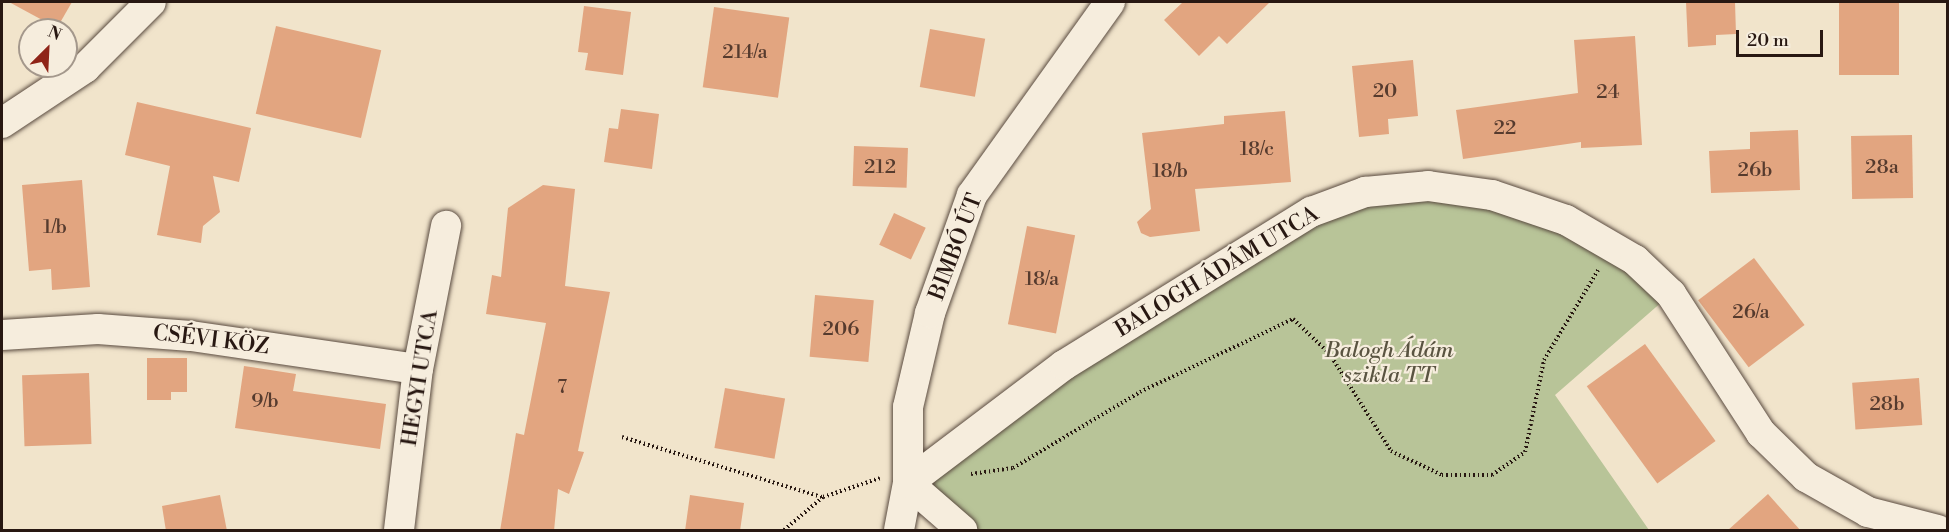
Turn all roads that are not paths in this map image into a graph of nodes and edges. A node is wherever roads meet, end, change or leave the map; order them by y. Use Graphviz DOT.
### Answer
graph roads {
  1 [pos="151,2"];
  2 [pos="1110,2"];
  3 [pos="2,123"];
  4 [pos="446,226"];
  5 [pos="2,335"];
  6 [pos="418,369"];
  7 [pos="908,483"];
  8 [pos="1919,529"];
  9 [pos="399,531"];
  10 [pos="899,531"];
  11 [pos="962,531"];
  1 -- 3 [label="street"];
  2 -- 7 [label="street, BIMBÓ ÚT"];
  4 -- 6 [label="street, HEGYI UTCA"];
  5 -- 6 [label="street, CSÉVI KÖZ"];
  6 -- 9 [label="street, HEGYI UTCA"];
  7 -- 8 [label="street, BALOGH ÁDÁM UTCA"];
  7 -- 10 [label="street, BIMBÓ ÚT"];
  7 -- 11 [label="street"];
}
